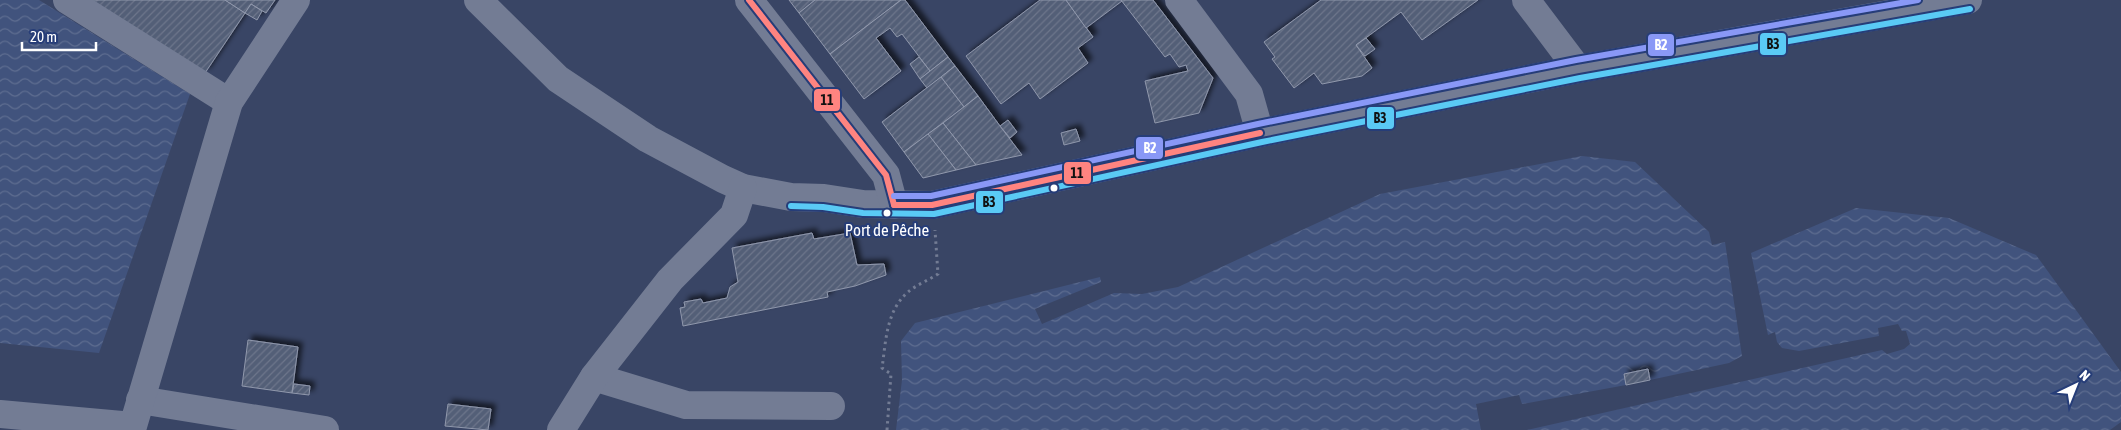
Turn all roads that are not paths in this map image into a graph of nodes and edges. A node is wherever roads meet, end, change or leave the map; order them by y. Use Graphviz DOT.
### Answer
graph roads {
  1 [pos="67,0"];
  2 [pos="296,0"];
  3 [pos="478,0"];
  4 [pos="749,0"];
  5 [pos="1179,0"];
  6 [pos="1526,0"];
  7 [pos="1968,0"];
  8 [pos="1578,69"];
  9 [pos="230,102"];
  10 [pos="1260,133"];
  11 [pos="743,188"];
  12 [pos="894,205"];
  13 [pos="594,377"];
  14 [pos="140,400"];
  15 [pos="831,406"];
  16 [pos="0,414"];
  17 [pos="325,430"];
  18 [pos="561,430"];
  1 -- 9 [label="street"];
  2 -- 9 [label="street"];
  3 -- 11 [label="street"];
  4 -- 12 [label="street"];
  5 -- 10 [label="street"];
  6 -- 8 [label="street"];
  7 -- 8 [label="street"];
  8 -- 10 [label="street"];
  9 -- 14 [label="street"];
  10 -- 12 [label="street"];
  11 -- 12 [label="street"];
  11 -- 13 [label="street"];
  13 -- 15 [label="street"];
  13 -- 18 [label="street"];
  14 -- 16 [label="street"];
  14 -- 17 [label="street"];
}
